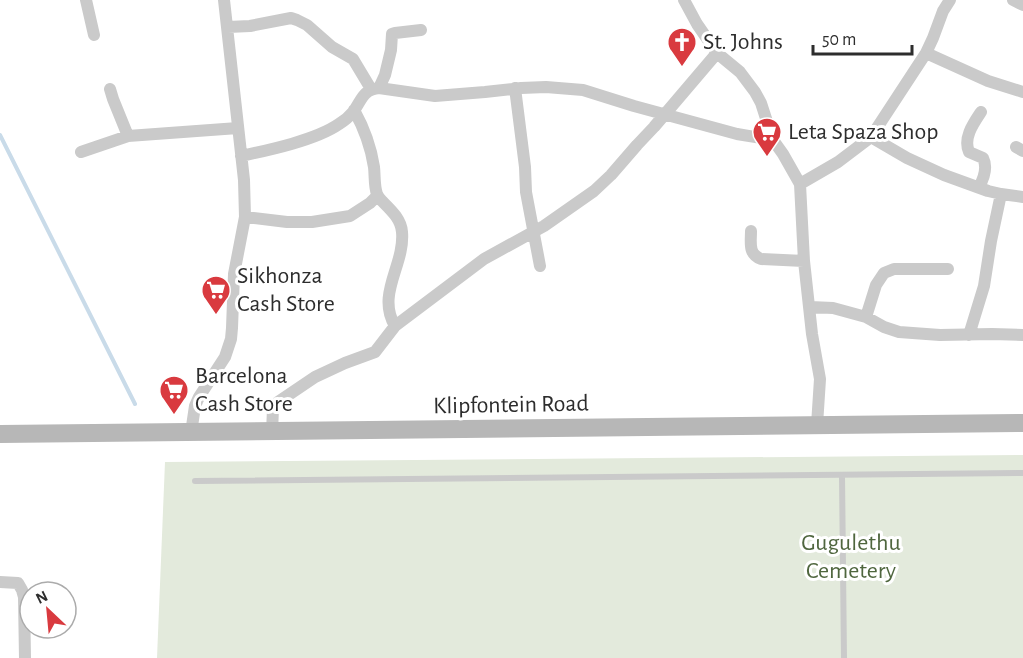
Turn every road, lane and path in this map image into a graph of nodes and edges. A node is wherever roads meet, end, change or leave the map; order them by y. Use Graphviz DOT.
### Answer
graph roads {
  1 [pos="86,0"];
  2 [pos="217,0"];
  3 [pos="224,0"];
  4 [pos="684,0"];
  5 [pos="950,0"];
  6 [pos="1012,0"];
  7 [pos="1023,5"];
  8 [pos="228,27"];
  9 [pos="421,30"];
  10 [pos="94,35"];
  11 [pos="717,53"];
  12 [pos="926,53"];
  13 [pos="375,88"];
  14 [pos="515,88"];
  15 [pos="110,89"];
  16 [pos="1023,92"];
  17 [pos="354,110"];
  18 [pos="981,112"];
  19 [pos="666,114"];
  20 [pos="238,128"];
  21 [pos="129,136"];
  22 [pos="871,137"];
  23 [pos="773,140"];
  24 [pos="81,152"];
  25 [pos="242,156"];
  26 [pos="800,184"];
  27 [pos="979,187"];
  28 [pos="1001,194"];
  29 [pos="377,196"];
  30 [pos="1023,197"];
  31 [pos="245,217"];
  32 [pos="751,231"];
  33 [pos="533,233"];
  34 [pos="804,261"];
  35 [pos="540,266"];
  36 [pos="948,269"];
  37 [pos="810,307"];
  38 [pos="866,317"];
  39 [pos="395,326"];
  40 [pos="969,334"];
  41 [pos="1023,335"];
  42 [pos="1023,423"];
  43 [pos="817,425"];
  44 [pos="191,433"];
  45 [pos="272,433"];
  46 [pos="0,434"];
  47 [pos="1023,473"];
  48 [pos="842,476"];
  49 [pos="195,481"];
  50 [pos="0,582"];
  51 [pos="25,658"];
  52 [pos="844,658"];
  1 -- 10 [label="street"];
  2 -- 3 [label="street"];
  3 -- 8 [label="street"];
  4 -- 11 [label="street"];
  5 -- 12 [label="street"];
  6 -- 7 [label="street"];
  8 -- 13 [label="street"];
  8 -- 20 [label="street"];
  9 -- 13 [label="street"];
  11 -- 19 [label="street"];
  11 -- 23 [label="street"];
  12 -- 16 [label="street"];
  12 -- 22 [label="street"];
  13 -- 14 [label="street"];
  13 -- 17 [label="street"];
  14 -- 19 [label="street"];
  14 -- 33 [label="street"];
  15 -- 21 [label="street"];
  17 -- 25 [label="street"];
  17 -- 29 [label="street"];
  18 -- 27 [label="street"];
  19 -- 23 [label="street"];
  19 -- 33 [label="street"];
  20 -- 21 [label="street"];
  20 -- 25 [label="street"];
  21 -- 24 [label="street"];
  22 -- 26 [label="street"];
  22 -- 27 [label="street"];
  23 -- 26 [label="street"];
  25 -- 31 [label="street"];
  26 -- 34 [label="street"];
  27 -- 28 [label="street"];
  28 -- 30 [label="street"];
  28 -- 40 [label="street"];
  29 -- 31 [label="street"];
  29 -- 39 [label="street"];
  31 -- 44 [label="street"];
  32 -- 34 [label="street"];
  33 -- 35 [label="street"];
  33 -- 39 [label="street"];
  34 -- 37 [label="street"];
  36 -- 38 [label="street"];
  37 -- 38 [label="street"];
  37 -- 43 [label="street"];
  38 -- 40 [label="street"];
  39 -- 45 [label="street"];
  40 -- 41 [label="street"];
  42 -- 43 [label="main road, Klipfontein Road"];
  43 -- 45 [label="main road, Klipfontein Road"];
  44 -- 45 [label="main road, Klipfontein Road"];
  44 -- 46 [label="main road, Klipfontein Road"];
  47 -- 48 [label="lane"];
  48 -- 49 [label="lane"];
  48 -- 52 [label="lane"];
  50 -- 51 [label="street"];
}
